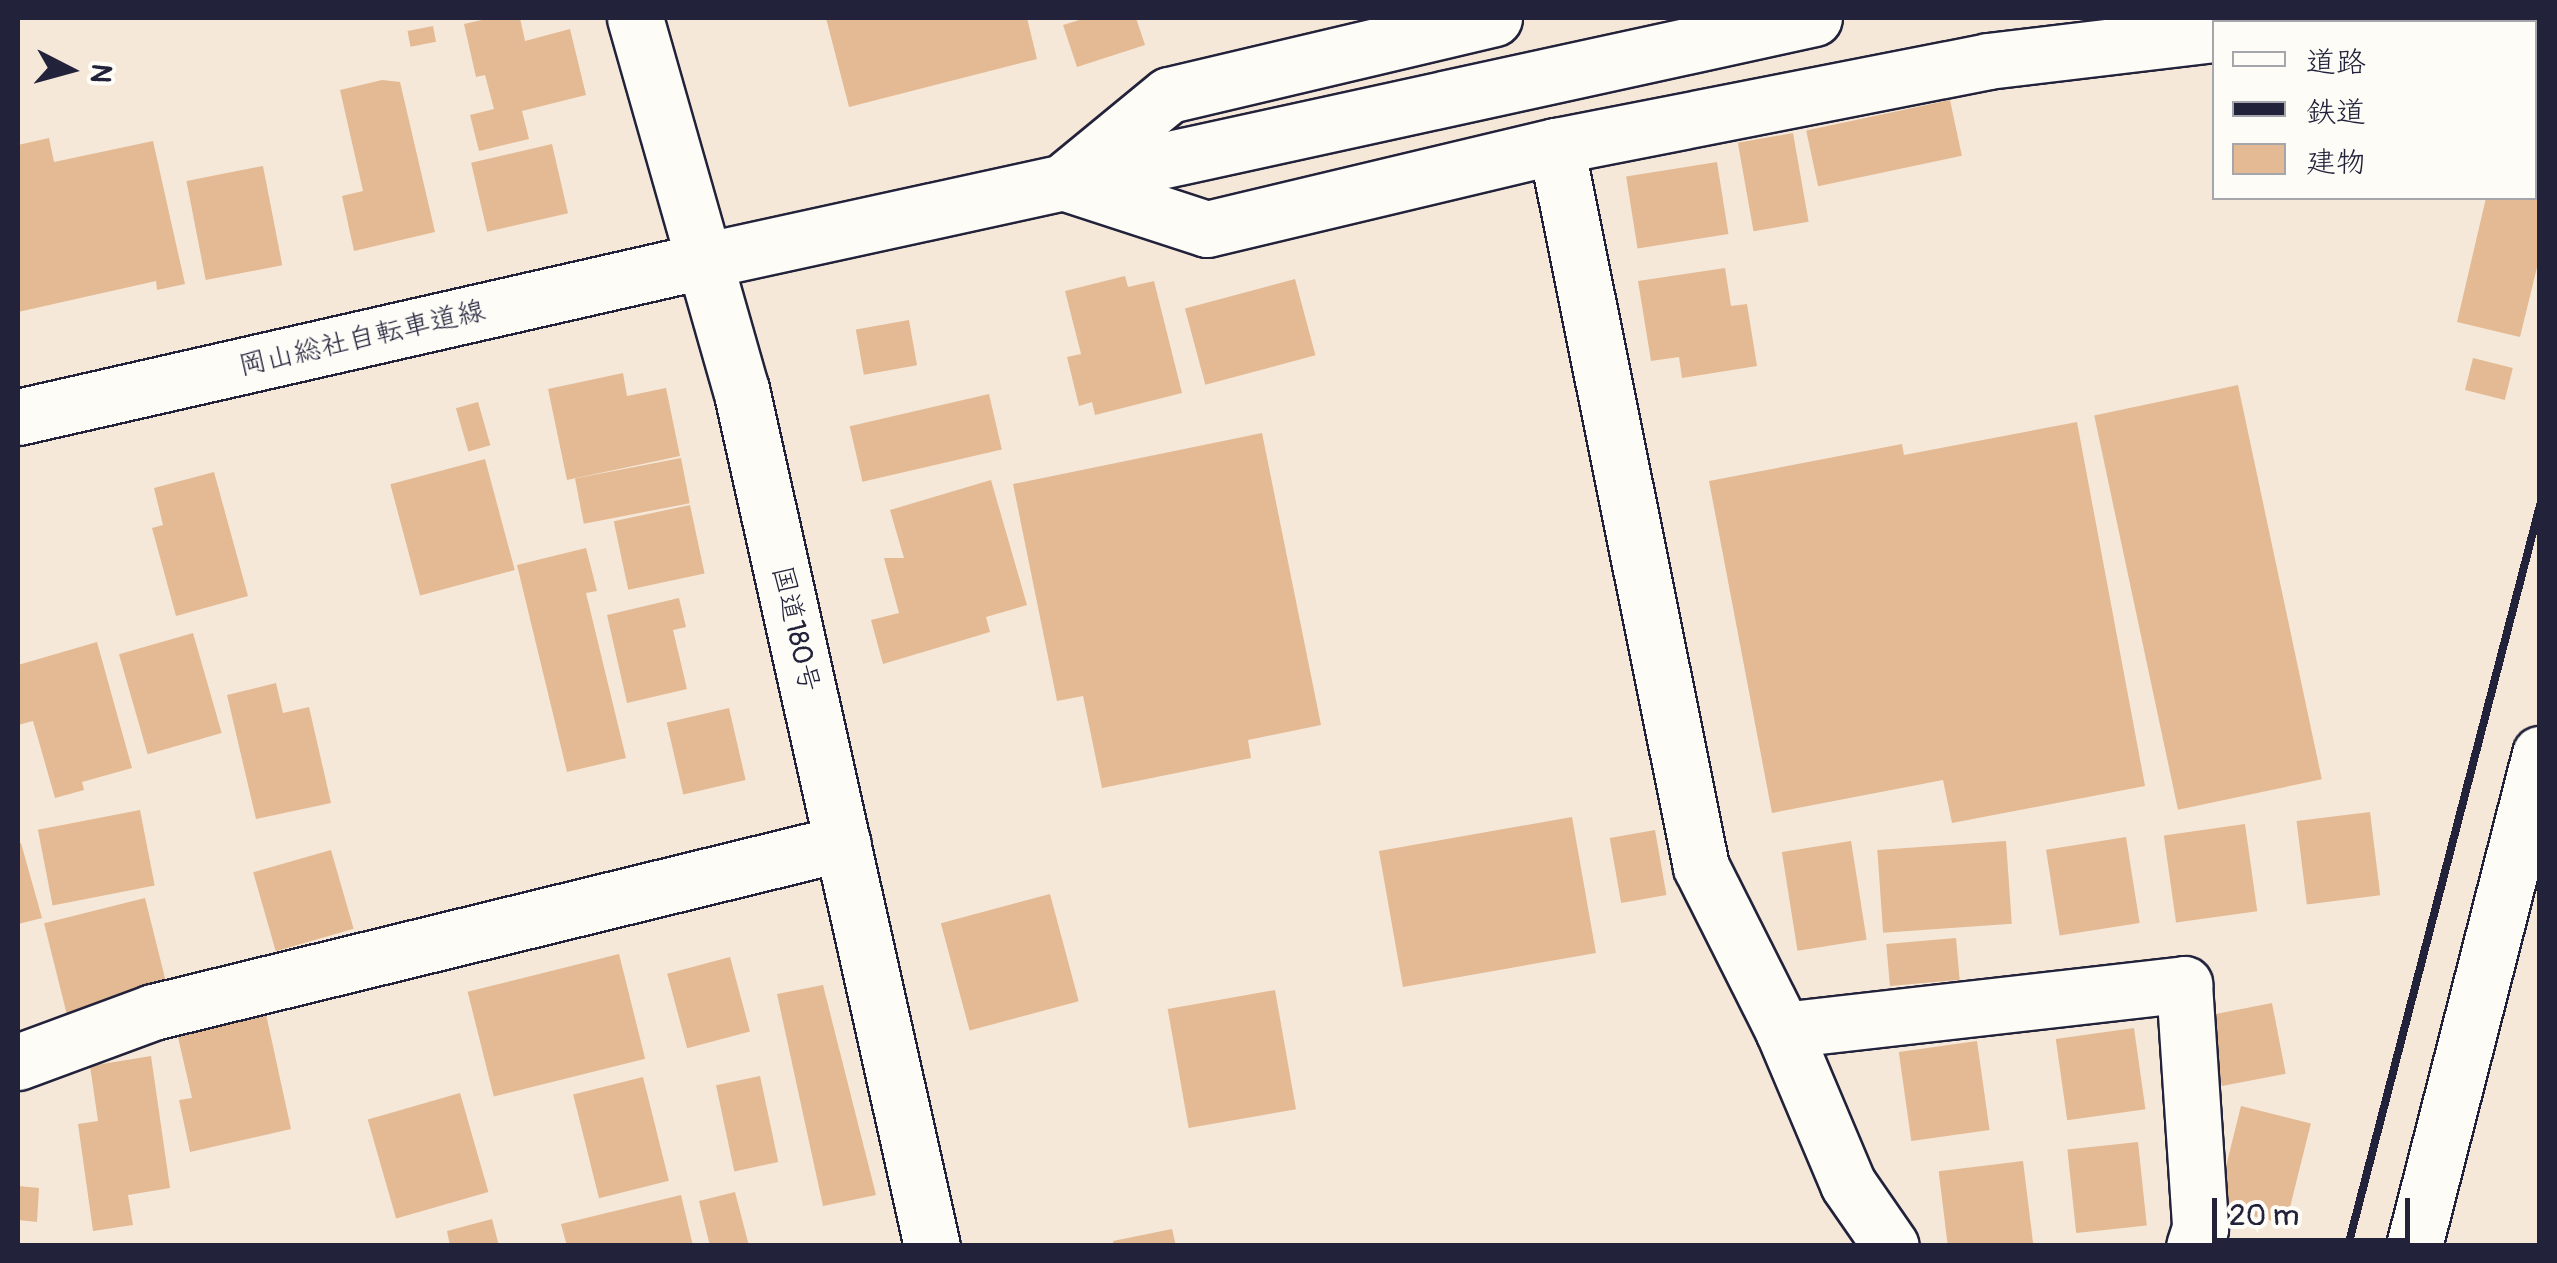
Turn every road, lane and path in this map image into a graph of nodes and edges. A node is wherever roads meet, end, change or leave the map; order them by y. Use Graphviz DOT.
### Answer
graph roads {
  1 [pos="635,18"];
  2 [pos="1494,18"];
  3 [pos="1814,18"];
  4 [pos="2212,34"];
  5 [pos="1556,146"];
  6 [pos="1063,182"];
  7 [pos="707,260"];
  8 [pos="18,417"];
  9 [pos="2540,754"];
  10 [pos="843,842"];
  11 [pos="1783,1030"];
  12 [pos="18,1062"];
  13 [pos="932,1246"];
  14 [pos="1890,1246"];
  15 [pos="2194,1246"];
  16 [pos="2414,1246"];
  1 -- 7 [label="main road, 国道180号"];
  2 -- 6 [label="main road"];
  3 -- 6 [label="main road, 岡山総社自転車道線"];
  4 -- 5 [label="main road"];
  5 -- 6 [label="main road"];
  5 -- 11 [label="main road"];
  6 -- 7 [label="main road, 岡山総社自転車道線"];
  7 -- 8 [label="main road, 岡山総社自転車道線"];
  7 -- 10 [label="main road, 国道180号"];
  9 -- 16 [label="main road"];
  10 -- 12 [label="main road"];
  10 -- 13 [label="main road, 国道180号"];
  11 -- 14 [label="main road"];
  11 -- 15 [label="main road"];
}
